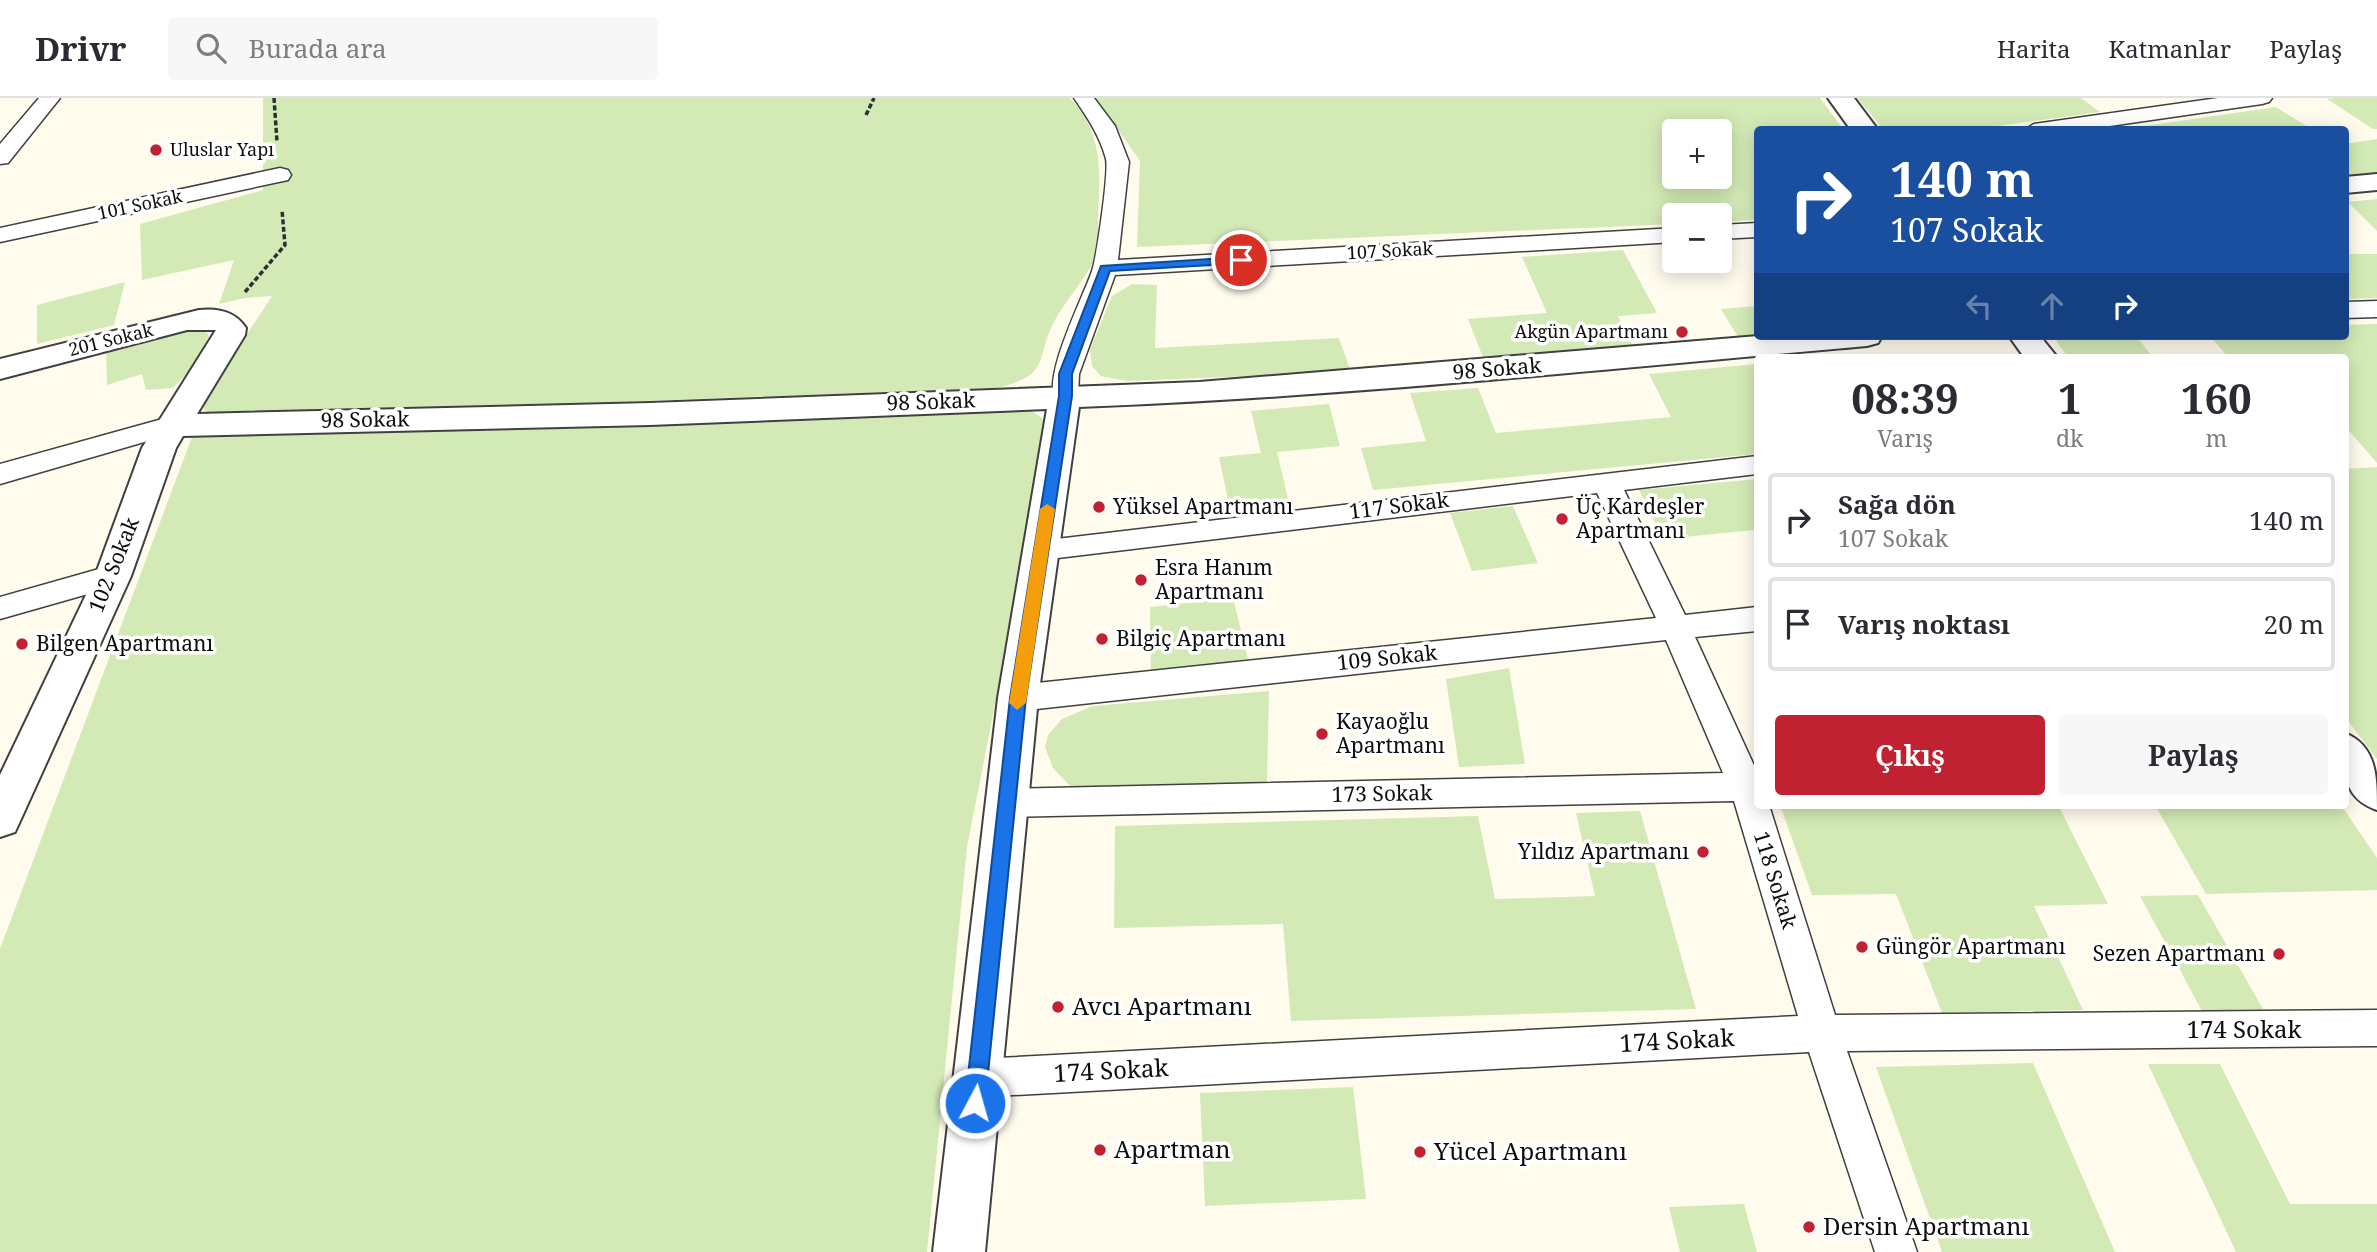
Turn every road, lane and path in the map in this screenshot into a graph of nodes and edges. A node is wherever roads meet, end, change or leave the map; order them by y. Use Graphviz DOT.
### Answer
graph roads {
  1 [pos="50,98"];
  2 [pos="874,98"];
  3 [pos="1084,98"];
  4 [pos="1841,98"];
  5 [pos="2262,98"];
  6 [pos="866,115"];
  7 [pos="1862,126"];
  8 [pos="2062,126"];
  9 [pos="0,158"];
  10 [pos="280,175"];
  11 [pos="2377,182"];
  12 [pos="2349,185"];
  13 [pos="1754,230"];
  14 [pos="1732,231"];
  15 [pos="0,235"];
  16 [pos="1662,236"];
  17 [pos="1105,268"];
  18 [pos="2377,309"];
  19 [pos="2349,310"];
  20 [pos="222,320"];
  21 [pos="1822,340"];
  22 [pos="2027,340"];
  23 [pos="2039,354"];
  24 [pos="0,369"];
  25 [pos="1065,396"];
  26 [pos="173,425"];
  27 [pos="1754,466"];
  28 [pos="0,474"];
  29 [pos="1606,482"];
  30 [pos="1041,549"];
  31 [pos="113,576"];
  32 [pos="0,608"];
  33 [pos="1754,619"];
  34 [pos="1675,626"];
  35 [pos="1018,698"];
  36 [pos="9,782"];
  37 [pos="1751,786"];
  38 [pos="1006,803"];
  39 [pos="1758,809"];
  40 [pos="0,819"];
  41 [pos="2377,1028"];
  42 [pos="1822,1033"];
  43 [pos="978,1078"];
  44 [pos="960,1252"];
  45 [pos="1896,1252"];
  1 -- 9 [label="lane"];
  2 -- 6 [label="path"];
  3 -- 17 [label="lane"];
  4 -- 7 [label="street"];
  5 -- 8 [label="lane"];
  10 -- 15 [label="lane, 101 Sokak"];
  11 -- 12 [label="street"];
  13 -- 14 [label="lane"];
  16 -- 17 [label="lane, 107 Sokak"];
  17 -- 25 [label="lane"];
  18 -- 19 [label="lane"];
  20 -- 24 [label="street, 201 Sokak"];
  20 -- 26 [label="street, 102 Sokak"];
  21 -- 25 [label="street, 98 Sokak"];
  22 -- 23 [label="street"];
  25 -- 26 [label="street, 98 Sokak"];
  25 -- 30 [label="street"];
  26 -- 28 [label="lane, 98 Sokak"];
  26 -- 31 [label="street, 102 Sokak"];
  27 -- 29 [label="lane, 117 Sokak"];
  29 -- 30 [label="lane, 117 Sokak"];
  29 -- 34 [label="lane, 118 Sokak"];
  30 -- 35 [label="street"];
  31 -- 32 [label="lane"];
  31 -- 36 [label="street, 102 Sokak"];
  33 -- 34 [label="lane, 109 Sokak"];
  34 -- 35 [label="lane, 109 Sokak"];
  34 -- 37 [label="lane, 118 Sokak"];
  35 -- 38 [label="street"];
  36 -- 40 [label="street, 102 Sokak"];
  37 -- 38 [label="lane, 173 Sokak"];
  38 -- 43 [label="street"];
  39 -- 42 [label="lane, 118 Sokak"];
  41 -- 42 [label="lane, 174 Sokak"];
  42 -- 43 [label="lane, 174 Sokak"];
  42 -- 45 [label="lane, 118 Sokak"];
  43 -- 44 [label="street"];
}
